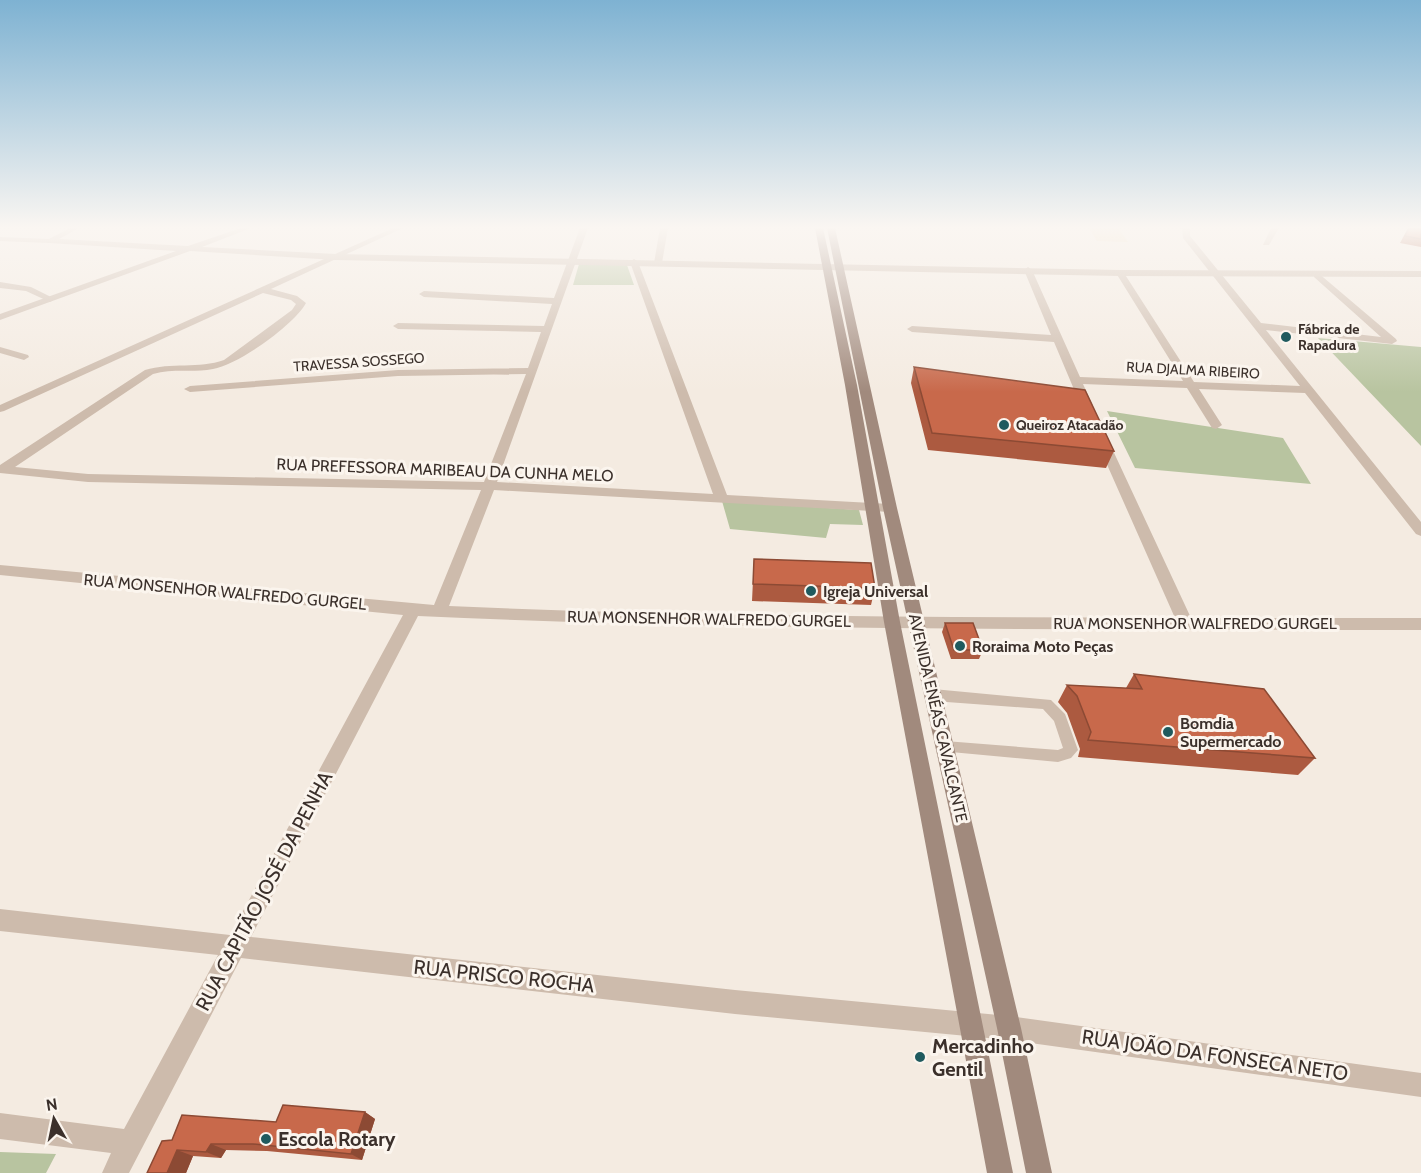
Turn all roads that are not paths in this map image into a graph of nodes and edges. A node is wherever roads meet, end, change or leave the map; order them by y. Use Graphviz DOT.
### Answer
graph roads {
  1 [pos="95,283"];
  2 [pos="278,283"];
  3 [pos="563,283"];
  4 [pos="642,283"];
  5 [pos="837,283"];
  6 [pos="1034,283"];
  7 [pos="1126,283"];
  8 [pos="1223,283"];
  9 [pos="1326,283"];
  10 [pos="0,285"];
  11 [pos="262,290"];
  12 [pos="424,294"];
  13 [pos="50,299"];
  14 [pos="556,301"];
  15 [pos="0,317"];
  16 [pos="398,326"];
  17 [pos="1257,326"];
  18 [pos="546,329"];
  19 [pos="912,329"];
  20 [pos="1058,339"];
  21 [pos="0,350"];
  22 [pos="24,357"];
  23 [pos="531,371"];
  24 [pos="1076,380"];
  25 [pos="1189,385"];
  26 [pos="190,389"];
  27 [pos="1308,390"];
  28 [pos="0,409"];
  29 [pos="1216,425"];
  30 [pos="868,441"];
  31 [pos="1,469"];
  32 [pos="489,486"];
  33 [pos="721,497"];
  34 [pos="871,508"];
  35 [pos="890,508"];
  36 [pos="1421,531"];
  37 [pos="0,570"];
  38 [pos="413,610"];
  39 [pos="439,611"];
  40 [pos="892,622"];
  41 [pos="917,622"];
  42 [pos="1185,622"];
  43 [pos="1421,624"];
  44 [pos="934,697"];
  45 [pos="908,698"];
  46 [pos="945,747"];
  47 [pos="0,920"];
  48 [pos="234,948"];
  49 [pos="973,1024"];
  50 [pos="1009,1028"];
  51 [pos="1421,1084"];
  52 [pos="0,1126"];
  53 [pos="130,1143"];
  54 [pos="115,1173"];
  55 [pos="1000,1173"];
  56 [pos="1039,1173"];
  1 -- 13 [label="street"];
  2 -- 11 [label="street"];
  3 -- 14 [label="street"];
  4 -- 33 [label="street"];
  5 -- 30 [label="main road, AVENIDA ENÉAS CAVALCANTE"];
  6 -- 20 [label="street"];
  7 -- 25 [label="street"];
  8 -- 17 [label="street"];
  9 -- 17 [label="street"];
  10 -- 13 [label="street"];
  11 -- 28 [label="street"];
  11 -- 31 [label="street"];
  12 -- 14 [label="street"];
  13 -- 15 [label="street"];
  14 -- 18 [label="street"];
  16 -- 18 [label="street"];
  17 -- 27 [label="street"];
  18 -- 23 [label="street"];
  19 -- 20 [label="street"];
  20 -- 24 [label="street"];
  21 -- 22 [label="street"];
  23 -- 26 [label="street, TRAVESSA SOSSEGO"];
  23 -- 32 [label="street"];
  24 -- 25 [label="street, RUA DJALMA RIBEIRO"];
  24 -- 42 [label="street"];
  25 -- 27 [label="street, RUA DJALMA RIBEIRO"];
  25 -- 29 [label="street"];
  27 -- 36 [label="street"];
  30 -- 34 [label="main road, AVENIDA ENÉAS CAVALCANTE"];
  30 -- 35 [label="main road, AVENIDA ENÉAS CAVALCANTE"];
  31 -- 32 [label="street, RUA PREFESSORA MARIBEAU DA CUNHA MELO"];
  32 -- 33 [label="street, RUA PREFESSORA MARIBEAU DA CUNHA MELO"];
  32 -- 39 [label="street"];
  33 -- 34 [label="street, RUA PREFESSORA MARIBEAU DA CUNHA MELO"];
  34 -- 35 [label="street, RUA PREFESSORA MARIBEAU DA CUNHA MELO"];
  34 -- 40 [label="main road, AVENIDA ENÉAS CAVALCANTE"];
  35 -- 41 [label="main road, AVENIDA ENÉAS CAVALCANTE"];
  37 -- 38 [label="street, RUA MONSENHOR WALFREDO GURGEL"];
  38 -- 39 [label="street, RUA MONSENHOR WALFREDO GURGEL"];
  38 -- 48 [label="street, RUA CAPITÃO JOSÉ DA PENHA"];
  39 -- 40 [label="street, RUA MONSENHOR WALFREDO GURGEL"];
  40 -- 41 [label="street, RUA MONSENHOR WALFREDO GURGEL"];
  40 -- 45 [label="main road, AVENIDA ENÉAS CAVALCANTE"];
  41 -- 42 [label="street, RUA MONSENHOR WALFREDO GURGEL"];
  41 -- 44 [label="main road, AVENIDA ENÉAS CAVALCANTE"];
  42 -- 43 [label="street, RUA MONSENHOR WALFREDO GURGEL"];
  44 -- 45 [label="main road"];
  44 -- 46 [label="main road, AVENIDA ENÉAS CAVALCANTE"];
  44 -- 46 [label="lane"];
  45 -- 49 [label="main road, AVENIDA ENÉAS CAVALCANTE"];
  46 -- 50 [label="main road, AVENIDA ENÉAS CAVALCANTE"];
  47 -- 48 [label="street, RUA PRISCO ROCHA"];
  48 -- 49 [label="street, RUA PRISCO ROCHA"];
  48 -- 53 [label="street, RUA CAPITÃO JOSÉ DA PENHA"];
  49 -- 50 [label="street, RUA PRISCO ROCHA"];
  49 -- 55 [label="main road, AVENIDA ENÉAS CAVALCANTE"];
  50 -- 51 [label="street, RUA JOÃO DA FONSECA NETO"];
  50 -- 56 [label="main road, AVENIDA ENÉAS CAVALCANTE"];
  52 -- 53 [label="street"];
  53 -- 54 [label="street, RUA CAPITÃO JOSÉ DA PENHA"];
}
